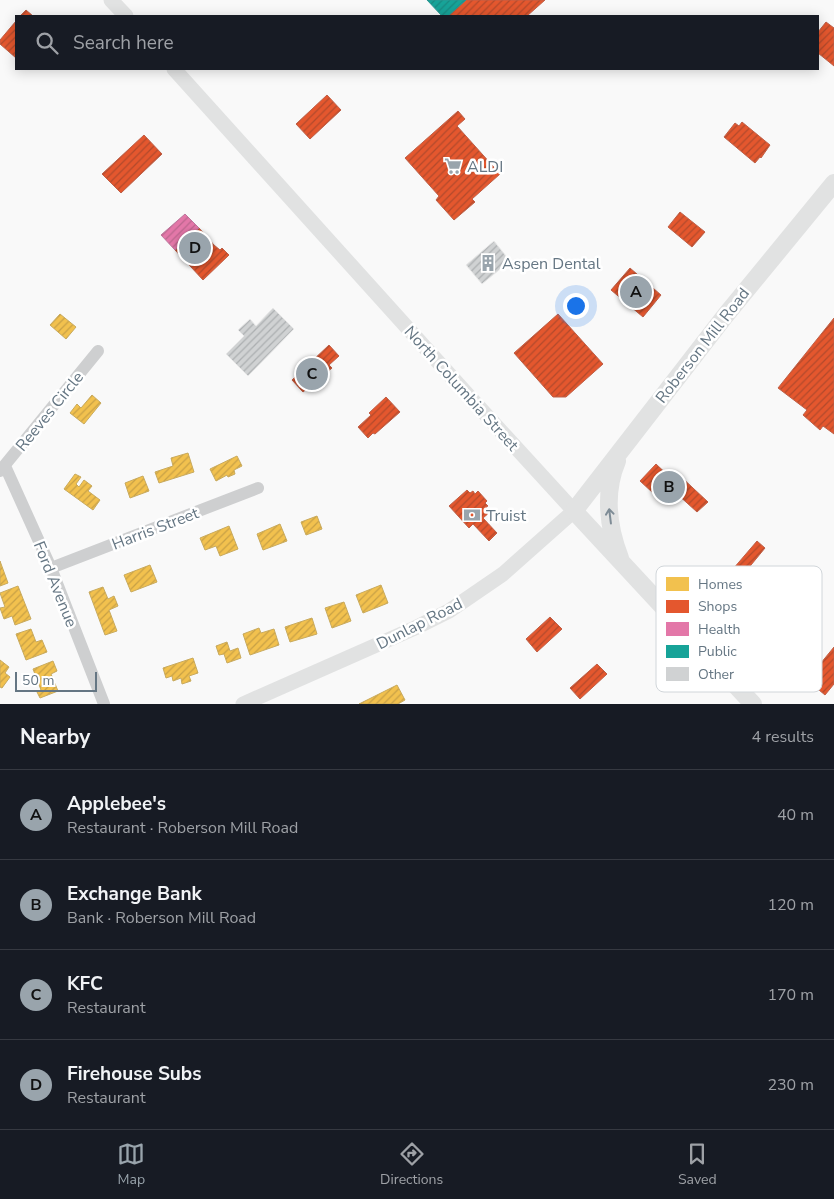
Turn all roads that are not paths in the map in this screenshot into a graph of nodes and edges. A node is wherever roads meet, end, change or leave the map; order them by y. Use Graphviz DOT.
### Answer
graph roads {
  1 [pos="111,0"];
  2 [pos="125,15"];
  3 [pos="175,70"];
  4 [pos="834,183"];
  5 [pos="98,351"];
  6 [pos="623,448"];
  7 [pos="3,468"];
  8 [pos="258,488"];
  9 [pos="574,511"];
  10 [pos="622,563"];
  11 [pos="51,568"];
  12 [pos="656,600"];
  13 [pos="742,692"];
  14 [pos="104,704"];
  15 [pos="243,704"];
  16 [pos="753,704"];
  1 -- 2 [label="main road"];
  3 -- 9 [label="main road, North Columbia Street"];
  4 -- 6 [label="highway, Roberson Mill Road"];
  5 -- 7 [label="street, Reeves Circle"];
  6 -- 9 [label="highway, Roberson Mill Road"];
  10 -- 6 [label="highway, one-way"];
  7 -- 11 [label="street, Ford Avenue"];
  8 -- 11 [label="street, Harris Street"];
  9 -- 10 [label="highway, North Columbia Street"];
  9 -- 15 [label="main road, Dunlap Road"];
  10 -- 12 [label="highway, North Columbia Street"];
  11 -- 14 [label="street, Ford Avenue"];
  13 -- 16 [label="highway, North Columbia Street"];
}
